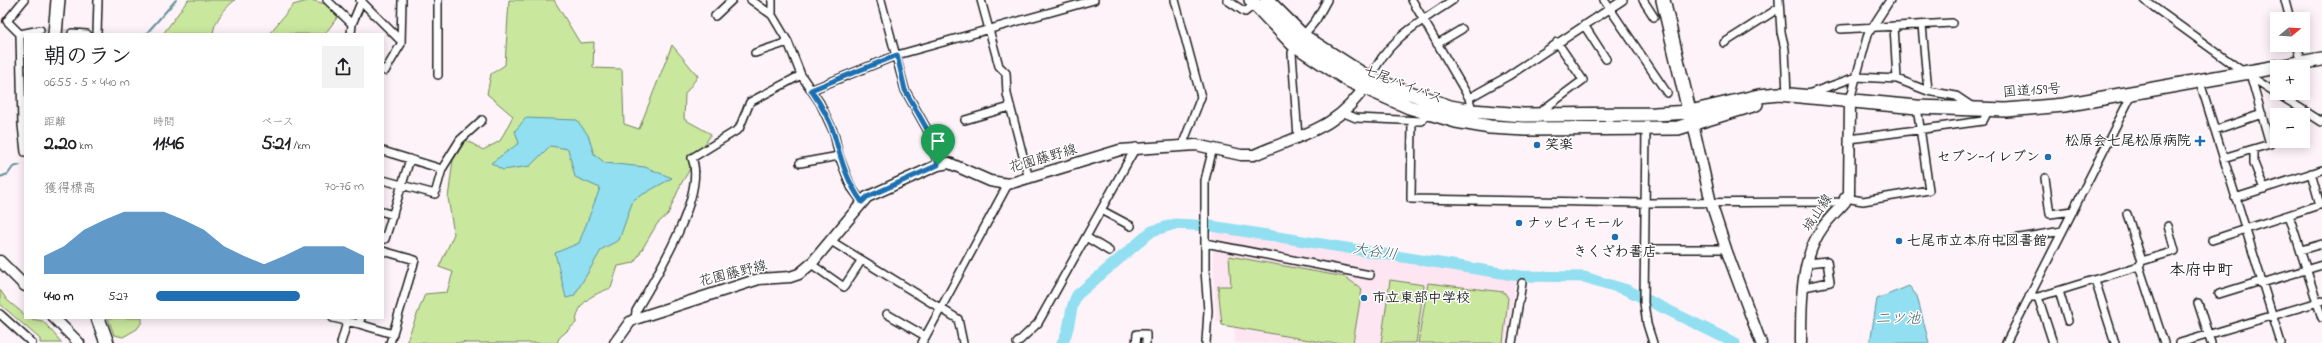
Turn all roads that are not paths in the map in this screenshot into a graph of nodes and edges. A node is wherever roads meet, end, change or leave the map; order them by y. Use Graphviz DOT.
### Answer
graph roads {
  1 [pos="24,0"];
  2 [pos="58,0"];
  3 [pos="98,0"];
  4 [pos="327,0"];
  5 [pos="361,0"];
  6 [pos="402,0"];
  7 [pos="438,0"];
  8 [pos="732,0"];
  9 [pos="751,0"];
  10 [pos="772,0"];
  11 [pos="881,0"];
  12 [pos="981,0"];
  13 [pos="1094,0"];
  14 [pos="1175,0"];
  15 [pos="1227,0"];
  16 [pos="1327,0"];
  17 [pos="1412,0"];
  18 [pos="1453,0"];
  19 [pos="1604,0"];
  20 [pos="1623,0"];
  21 [pos="1643,0"];
  22 [pos="1663,0"];
  23 [pos="1890,0"];
  24 [pos="2144,0"];
  25 [pos="2285,0"];
  26 [pos="1079,2"];
  27 [pos="1258,2"];
  28 [pos="1779,4"];
  29 [pos="1610,9"];
  30 [pos="2288,12"];
  31 [pos="772,15"];
  32 [pos="715,16"];
  33 [pos="1654,17"];
  34 [pos="1424,19"];
  35 [pos="1952,23"];
  36 [pos="352,24"];
  37 [pos="1584,25"];
  38 [pos="1922,25"];
  39 [pos="1894,26"];
  40 [pos="1872,27"];
  41 [pos="989,29"];
  42 [pos="1462,29"];
  43 [pos="1841,29"];
  44 [pos="40,30"];
  45 [pos="24,33"];
  46 [pos="25,33"];
  47 [pos="55,33"];
  48 [pos="97,33"];
  49 [pos="351,33"];
  50 [pos="20,34"];
  51 [pos="1299,40"];
  52 [pos="401,41"];
  53 [pos="788,42"];
  54 [pos="1557,42"];
  55 [pos="1724,43"];
  56 [pos="1437,44"];
  57 [pos="755,53"];
  58 [pos="897,55"];
  59 [pos="1606,59"];
  60 [pos="2322,59"];
  61 [pos="2310,61"];
  62 [pos="2270,69"];
  63 [pos="384,70"];
  64 [pos="438,75"];
  65 [pos="801,75"];
  66 [pos="2248,75"];
  67 [pos="1856,77"];
  68 [pos="1898,78"];
  69 [pos="2200,82"];
  70 [pos="1367,83"];
  71 [pos="811,90"];
  72 [pos="1928,91"];
  73 [pos="1667,93"];
  74 [pos="2132,94"];
  75 [pos="1787,96"];
  76 [pos="1803,97"];
  77 [pos="1468,98"];
  78 [pos="1850,100"];
  79 [pos="1917,106"];
  80 [pos="1010,107"];
  81 [pos="1974,108"];
  82 [pos="1989,109"];
  83 [pos="1472,111"];
  84 [pos="1344,113"];
  85 [pos="1426,113"];
  86 [pos="2262,114"];
  87 [pos="1544,115"];
  88 [pos="1691,118"];
  89 [pos="482,120"];
  90 [pos="965,120"];
  91 [pos="1412,121"];
  92 [pos="2322,122"];
  93 [pos="1646,128"];
  94 [pos="2214,130"];
  95 [pos="1920,131"];
  96 [pos="1298,138"];
  97 [pos="1850,139"];
  98 [pos="24,143"];
  99 [pos="1182,146"];
  100 [pos="1136,147"];
  101 [pos="1213,148"];
  102 [pos="2254,149"];
  103 [pos="384,151"];
  104 [pos="839,156"];
  105 [pos="2223,158"];
  106 [pos="410,159"];
  107 [pos="800,163"];
  108 [pos="938,165"];
  109 [pos="442,169"];
  110 [pos="2322,170"];
  111 [pos="2311,173"];
  112 [pos="2045,178"];
  113 [pos="1029,179"];
  114 [pos="384,180"];
  115 [pos="1008,184"];
  116 [pos="402,186"];
  117 [pos="2264,189"];
  118 [pos="2235,198"];
  119 [pos="1845,200"];
  120 [pos="862,202"];
  121 [pos="1644,203"];
  122 [pos="1711,203"];
  123 [pos="2321,205"];
  124 [pos="1101,210"];
  125 [pos="2073,211"];
  126 [pos="384,212"];
  127 [pos="2127,214"];
  128 [pos="393,215"];
  129 [pos="2289,215"];
  130 [pos="1131,226"];
  131 [pos="2168,226"];
  132 [pos="2062,230"];
  133 [pos="2245,230"];
  134 [pos="1086,237"];
  135 [pos="384,238"];
  136 [pos="2212,240"];
  137 [pos="830,241"];
  138 [pos="2001,241"];
  139 [pos="1205,243"];
  140 [pos="2322,244"];
  141 [pos="1644,249"];
  142 [pos="1726,249"];
  143 [pos="2301,250"];
  144 [pos="384,251"];
  145 [pos="1109,251"];
  146 [pos="0,261"];
  147 [pos="861,261"];
  148 [pos="1808,263"];
  149 [pos="811,264"];
  150 [pos="2140,264"];
  151 [pos="2322,265"];
  152 [pos="2307,269"];
  153 [pos="1370,275"];
  154 [pos="2095,280"];
  155 [pos="2261,282"];
  156 [pos="1522,283"];
  157 [pos="24,285"];
  158 [pos="1804,287"];
  159 [pos="2059,291"];
  160 [pos="2219,294"];
  161 [pos="2029,297"];
  162 [pos="2038,297"];
  163 [pos="2320,301"];
  164 [pos="2198,303"];
  165 [pos="941,307"];
  166 [pos="0,314"];
  167 [pos="888,314"];
  168 [pos="2272,316"];
  169 [pos="635,318"];
  170 [pos="2322,318"];
  171 [pos="55,319"];
  172 [pos="98,319"];
  173 [pos="336,319"];
  174 [pos="360,321"];
  175 [pos="2068,321"];
  176 [pos="347,322"];
  177 [pos="393,334"];
  178 [pos="2209,335"];
  179 [pos="926,336"];
  180 [pos="106,339"];
  181 [pos="32,343"];
  182 [pos="79,343"];
  183 [pos="341,343"];
  184 [pos="390,343"];
  185 [pos="615,343"];
  186 [pos="922,343"];
  187 [pos="963,343"];
  188 [pos="1017,343"];
  189 [pos="1136,343"];
  190 [pos="1146,343"];
  191 [pos="1206,343"];
  192 [pos="1512,343"];
  193 [pos="1653,343"];
  194 [pos="1761,343"];
  195 [pos="1801,343"];
  196 [pos="2006,343"];
  197 [pos="2053,343"];
  198 [pos="2115,343"];
  199 [pos="2164,343"];
  200 [pos="2180,343"];
  201 [pos="2212,343"];
  202 [pos="2281,343"];
  1 -- 50 [label="street"];
  2 -- 47 [label="highway"];
  3 -- 48 [label="street"];
  4 -- 36 [label="street"];
  5 -- 36 [label="street"];
  5 -- 52 [label="street"];
  6 -- 52 [label="street"];
  7 -- 64 [label="street"];
  8 -- 32 [label="street"];
  9 -- 31 [label="street"];
  10 -- 31 [label="street"];
  11 -- 58 [label="street"];
  12 -- 41 [label="street"];
  13 -- 26 [label="street"];
  14 -- 99 [label="street"];
  15 -- 27 [label="street"];
  16 -- 51 [label="street"];
  17 -- 34 [label="street"];
  18 -- 34 [label="street"];
  19 -- 29 [label="street"];
  20 -- 29 [label="street"];
  21 -- 33 [label="street"];
  22 -- 88 [label="highway"];
  23 -- 40 [label="street"];
  24 -- 66 [label="street"];
  25 -- 30 [label="street"];
  26 -- 41 [label="street"];
  27 -- 51 [label="highway, 七尾バイパス"];
  28 -- 55 [label="street"];
  28 -- 75 [label="street"];
  29 -- 37 [label="street"];
  29 -- 73 [label="street"];
  31 -- 53 [label="street"];
  34 -- 56 [label="street"];
  34 -- 70 [label="street"];
  35 -- 38 [label="street"];
  36 -- 49 [label="street"];
  37 -- 54 [label="street"];
  37 -- 59 [label="street"];
  38 -- 39 [label="street"];
  38 -- 72 [label="street"];
  39 -- 40 [label="street"];
  39 -- 68 [label="street"];
  40 -- 43 [label="street"];
  40 -- 67 [label="street"];
  41 -- 58 [label="street"];
  41 -- 80 [label="street"];
  42 -- 56 [label="street"];
  44 -- 46 [label="street"];
  45 -- 50 [label="street"];
  50 -- 98 [label="street"];
  51 -- 70 [label="highway, 七尾バイパス"];
  51 -- 96 [label="street"];
  52 -- 63 [label="street"];
  53 -- 57 [label="street"];
  53 -- 65 [label="street"];
  54 -- 77 [label="street"];
  54 -- 87 [label="street"];
  56 -- 77 [label="street"];
  58 -- 71 [label="street"];
  58 -- 108 [label="street"];
  60 -- 61 [label="highway, 国道159号"];
  62 -- 66 [label="highway, 国道159号"];
  65 -- 71 [label="street"];
  65 -- 169 [label="street"];
  66 -- 69 [label="highway, 国道159号"];
  66 -- 86 [label="street"];
  66 -- 92 [label="street"];
  67 -- 68 [label="street"];
  67 -- 76 [label="street"];
  67 -- 78 [label="street"];
  68 -- 72 [label="street"];
  69 -- 74 [label="highway, 国道159号"];
  69 -- 94 [label="street"];
  70 -- 83 [label="highway, 七尾バイパス"];
  70 -- 84 [label="main road, 花園藤野線"];
  70 -- 85 [label="highway, 七尾バイパス"];
  71 -- 104 [label="street"];
  72 -- 81 [label="street"];
  74 -- 82 [label="highway, 国道159号"];
  74 -- 125 [label="street"];
  75 -- 76 [label="highway, 国道159号"];
  75 -- 88 [label="highway, 国道159号"];
  76 -- 78 [label="highway, 国道159号"];
  77 -- 83 [label="street"];
  78 -- 79 [label="highway, 国道159号"];
  78 -- 97 [label="main road, 城山線"];
  79 -- 81 [label="highway, 国道159号"];
  79 -- 95 [label="street"];
  80 -- 90 [label="street"];
  80 -- 113 [label="street"];
  81 -- 82 [label="highway, 国道159号"];
  82 -- 95 [label="street"];
  83 -- 87 [label="highway, 七尾バイパス"];
  84 -- 91 [label="street"];
  84 -- 96 [label="main road, 花園藤野線"];
  85 -- 91 [label="street"];
  85 -- 93 [label="highway, 七尾バイパス"];
  86 -- 94 [label="street"];
  86 -- 102 [label="street"];
  87 -- 88 [label="highway, 七尾バイパス"];
  88 -- 93 [label="highway, 七尾バイパス"];
  88 -- 122 [label="main road"];
  89 -- 109 [label="street"];
  91 -- 121 [label="street"];
  93 -- 121 [label="street"];
  94 -- 105 [label="street"];
  95 -- 97 [label="street"];
  95 -- 119 [label="street"];
  96 -- 101 [label="main road, 花園藤野線"];
  97 -- 119 [label="main road, 城山線"];
  99 -- 100 [label="main road, 花園藤野線"];
  99 -- 101 [label="main road, 花園藤野線"];
  100 -- 113 [label="main road, 花園藤野線"];
  100 -- 124 [label="street"];
  101 -- 139 [label="street"];
  102 -- 105 [label="street"];
  102 -- 117 [label="street"];
  103 -- 106 [label="street"];
  104 -- 107 [label="street"];
  104 -- 120 [label="street"];
  105 -- 118 [label="street"];
  106 -- 109 [label="street"];
  106 -- 116 [label="street"];
  108 -- 115 [label="main road, 花園藤野線"];
  108 -- 120 [label="main road, 花園藤野線"];
  109 -- 116 [label="street"];
  110 -- 111 [label="street"];
  111 -- 117 [label="street"];
  111 -- 123 [label="street"];
  112 -- 125 [label="street"];
  113 -- 115 [label="main road, 花園藤野線"];
  114 -- 116 [label="street"];
  115 -- 165 [label="street"];
  116 -- 128 [label="street"];
  117 -- 118 [label="street"];
  118 -- 133 [label="street"];
  119 -- 122 [label="street"];
  119 -- 148 [label="main road, 城山線"];
  120 -- 137 [label="main road, 花園藤野線"];
  121 -- 122 [label="street"];
  121 -- 141 [label="street"];
  122 -- 142 [label="main road"];
  123 -- 129 [label="street"];
  124 -- 130 [label="street"];
  124 -- 134 [label="street"];
  125 -- 132 [label="street"];
  126 -- 128 [label="street"];
  127 -- 150 [label="street"];
  128 -- 135 [label="street"];
  129 -- 133 [label="street"];
  129 -- 143 [label="street"];
  131 -- 150 [label="street"];
  132 -- 138 [label="street"];
  132 -- 161 [label="street"];
  133 -- 136 [label="street"];
  133 -- 155 [label="street"];
  134 -- 145 [label="street"];
  134 -- 188 [label="street"];
  137 -- 147 [label="street"];
  137 -- 149 [label="main road, 花園藤野線"];
  139 -- 153 [label="street"];
  139 -- 191 [label="street"];
  140 -- 143 [label="street"];
  141 -- 142 [label="street"];
  141 -- 193 [label="street"];
  142 -- 194 [label="main road"];
  143 -- 152 [label="street"];
  144 -- 177 [label="street"];
  146 -- 157 [label="main road"];
  147 -- 149 [label="street"];
  147 -- 165 [label="street"];
  148 -- 158 [label="main road, 城山線"];
  148 -- 158 [label="street"];
  149 -- 169 [label="main road, 花園藤野線"];
  150 -- 154 [label="street"];
  150 -- 199 [label="street"];
  151 -- 152 [label="street"];
  152 -- 155 [label="street"];
  152 -- 163 [label="street"];
  154 -- 159 [label="street"];
  154 -- 198 [label="street"];
  155 -- 160 [label="street"];
  155 -- 168 [label="street"];
  156 -- 192 [label="street"];
  158 -- 195 [label="main road, 城山線"];
  159 -- 162 [label="street"];
  159 -- 175 [label="street"];
  161 -- 162 [label="street"];
  161 -- 196 [label="street"];
  162 -- 197 [label="street"];
  163 -- 168 [label="street"];
  163 -- 170 [label="street"];
  164 -- 178 [label="street"];
  165 -- 179 [label="street"];
  165 -- 187 [label="street"];
  166 -- 181 [label="street"];
  167 -- 179 [label="street"];
  168 -- 178 [label="street"];
  168 -- 202 [label="street"];
  169 -- 185 [label="main road"];
  171 -- 182 [label="main road"];
  172 -- 180 [label="highway"];
  173 -- 176 [label="street"];
  174 -- 176 [label="street"];
  174 -- 177 [label="street"];
  176 -- 183 [label="street"];
  177 -- 184 [label="street"];
  178 -- 200 [label="street"];
  178 -- 201 [label="street"];
  179 -- 186 [label="street"];
  189 -- 190 [label="street"];
}
